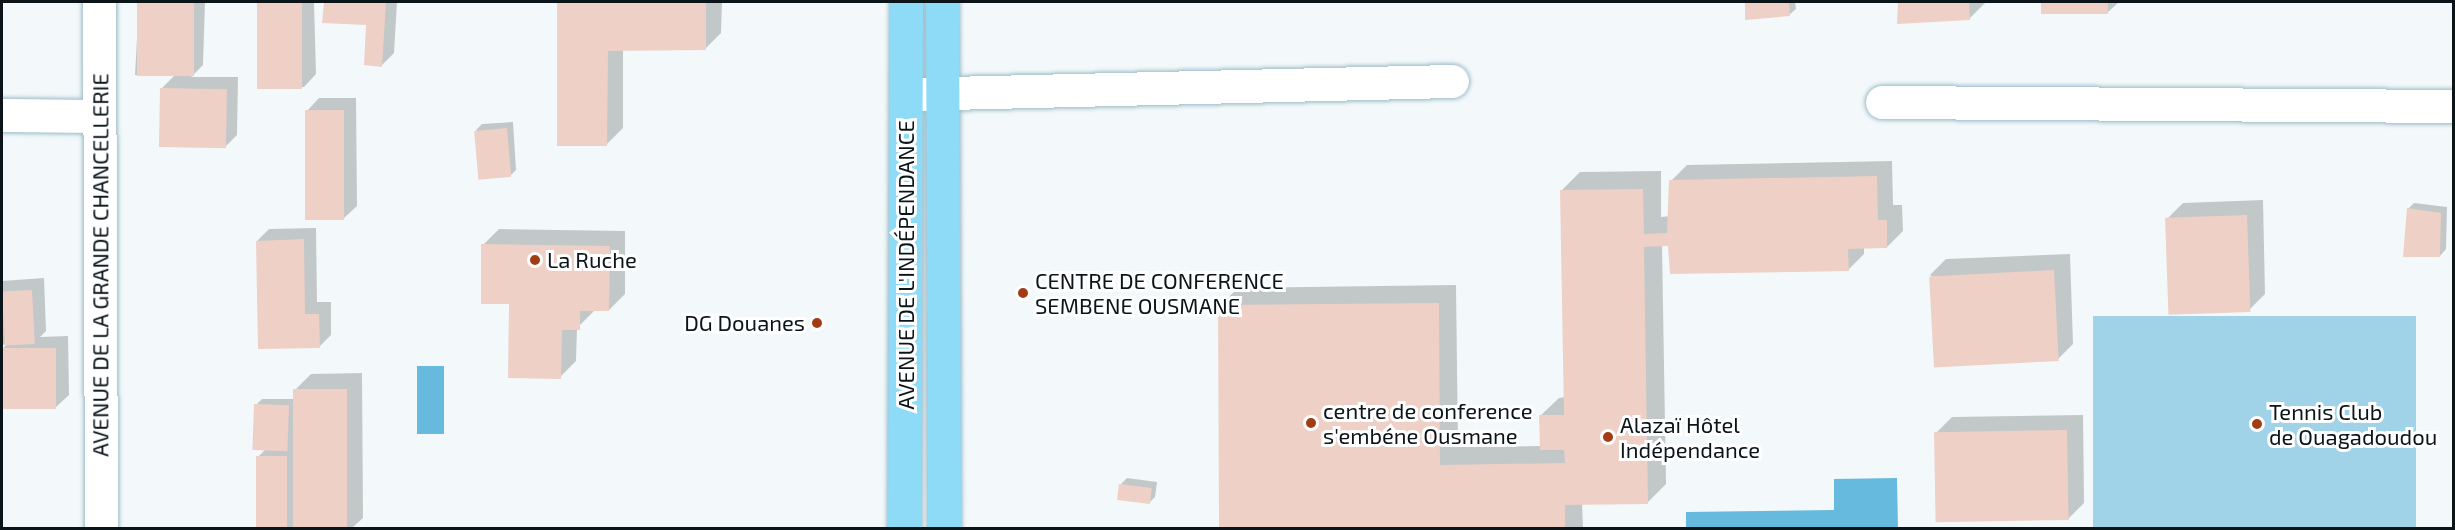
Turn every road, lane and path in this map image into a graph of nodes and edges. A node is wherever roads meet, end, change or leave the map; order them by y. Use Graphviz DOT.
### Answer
graph roads {
  1 [pos="99,2"];
  2 [pos="906,2"];
  3 [pos="942,2"];
  4 [pos="1452,81"];
  5 [pos="907,94"];
  6 [pos="941,95"];
  7 [pos="1882,102"];
  8 [pos="2454,106"];
  9 [pos="2,115"];
  10 [pos="99,116"];
  11 [pos="944,444"];
  12 [pos="906,446"];
  13 [pos="101,528"];
  14 [pos="904,528"];
  15 [pos="944,528"];
  1 -- 10 [label="street, AVENUE DE LA GRANDE CHANCELLERIE"];
  2 -- 5 [label="main road, AVENUE DE L'INDÉPENDANCE"];
  3 -- 6 [label="main road, AVENUE DE L'INDÉPENDANCE"];
  4 -- 6 [label="street"];
  5 -- 6 [label="street"];
  5 -- 12 [label="main road, AVENUE DE L'INDÉPENDANCE"];
  6 -- 11 [label="main road, AVENUE DE L'INDÉPENDANCE"];
  7 -- 8 [label="street"];
  9 -- 10 [label="street"];
  10 -- 13 [label="street, AVENUE DE LA GRANDE CHANCELLERIE"];
  11 -- 12 [label="street"];
  11 -- 15 [label="main road, AVENUE DE L'INDÉPENDANCE"];
  12 -- 14 [label="main road, AVENUE DE L'INDÉPENDANCE"];
}
